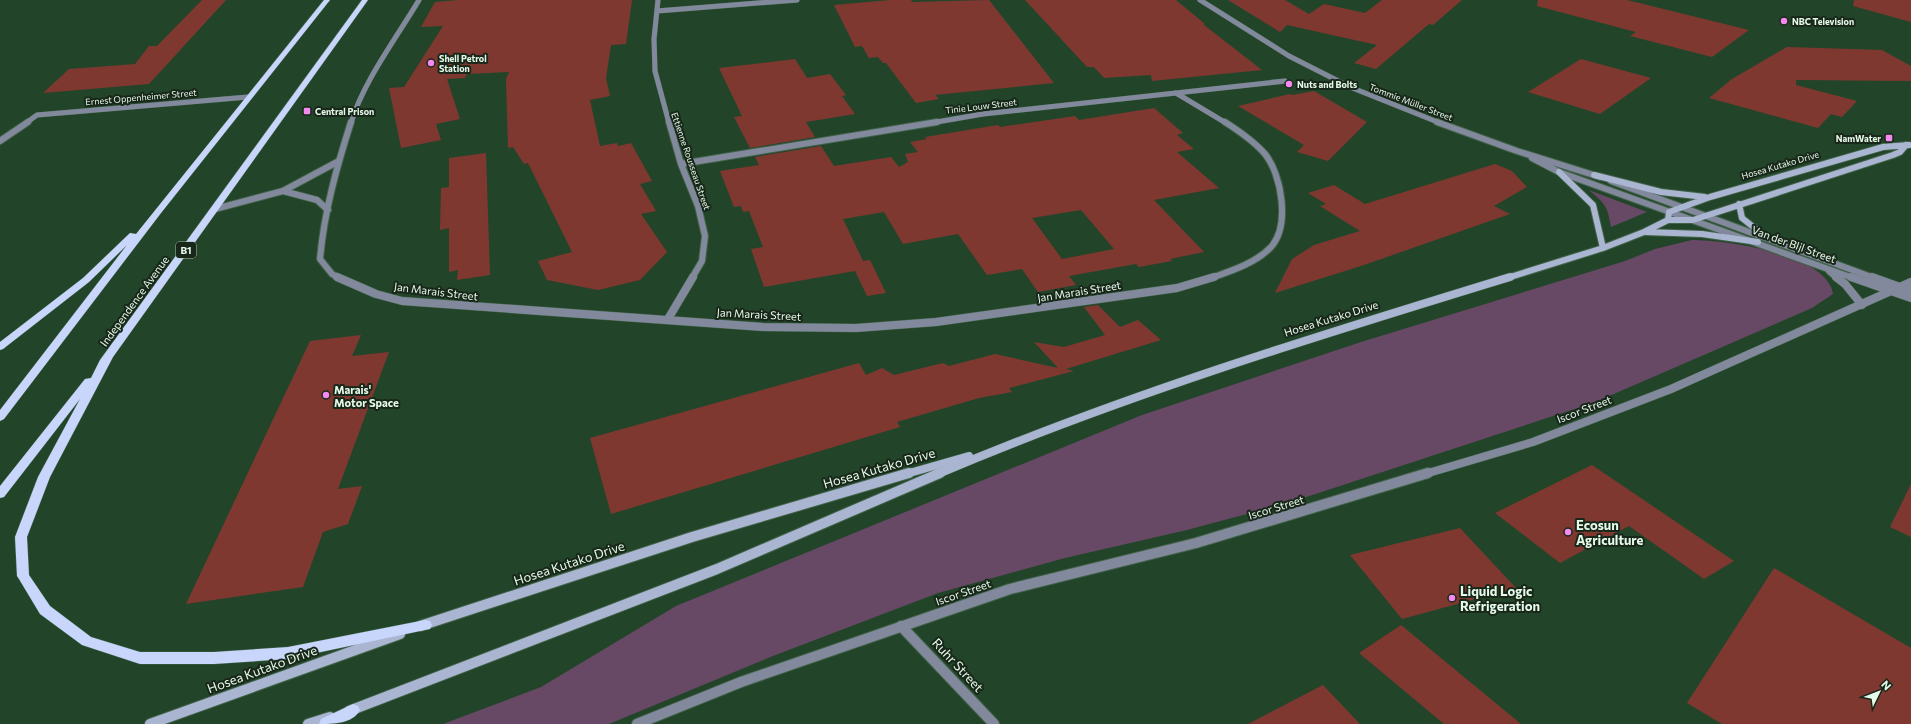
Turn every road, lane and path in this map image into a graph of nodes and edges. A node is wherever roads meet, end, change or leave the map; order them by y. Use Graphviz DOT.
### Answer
graph roads {
  1 [pos="327,0"];
  2 [pos="365,0"];
  3 [pos="419,0"];
  4 [pos="658,0"];
  5 [pos="797,0"];
  6 [pos="1200,0"];
  7 [pos="657,12"];
  8 [pos="1285,81"];
  9 [pos="1176,93"];
  10 [pos="248,97"];
  11 [pos="0,142"];
  12 [pos="1909,145"];
  13 [pos="1517,150"];
  14 [pos="339,161"];
  15 [pos="681,164"];
  16 [pos="1559,172"];
  17 [pos="1594,175"];
  18 [pos="283,191"];
  19 [pos="1710,197"];
  20 [pos="1739,204"];
  21 [pos="1680,207"];
  22 [pos="215,209"];
  23 [pos="328,210"];
  24 [pos="158,211"];
  25 [pos="1669,212"];
  26 [pos="1706,216"];
  27 [pos="1668,220"];
  28 [pos="1693,220"];
  29 [pos="1644,232"];
  30 [pos="1767,238"];
  31 [pos="1758,242"];
  32 [pos="1603,248"];
  33 [pos="1818,264"];
  34 [pos="1911,282"];
  35 [pos="1901,286"];
  36 [pos="1888,291"];
  37 [pos="1911,291"];
  38 [pos="1911,298"];
  39 [pos="1862,305"];
  40 [pos="668,319"];
  41 [pos="0,347"];
  42 [pos="108,357"];
  43 [pos="0,417"];
  44 [pos="1002,447"];
  45 [pos="0,494"];
  46 [pos="425,625"];
  47 [pos="901,626"];
  48 [pos="353,710"];
  49 [pos="150,724"];
  50 [pos="308,724"];
  51 [pos="326,724"];
  52 [pos="637,724"];
  53 [pos="994,724"];
  1 -- 10 [label="main road"];
  2 -- 22 [label="main road, Independence Avenue / B1"];
  3 -- 14 [label="street, Jan Marais Street"];
  4 -- 7 [label="street, Ettienne Rousseau Street"];
  5 -- 7 [label="street"];
  6 -- 13 [label="street, Tommie Müller Street"];
  7 -- 15 [label="street, Ettienne Rousseau Street"];
  8 -- 9 [label="street, Tinie Louw Street"];
  9 -- 15 [label="street, Tinie Louw Street"];
  9 -- 40 [label="street, Jan Marais Street"];
  10 -- 11 [label="street, Ernest Oppenheimer Street"];
  10 -- 24 [label="main road"];
  12 -- 19 [label="main road, Hosea Kutako Drive"];
  12 -- 20 [label="main road, Hosea Kutako Drive"];
  13 -- 16 [label="street, Tommie Müller Street"];
  13 -- 17 [label="street, Tommie Müller Street"];
  14 -- 18 [label="street"];
  14 -- 23 [label="street, Jan Marais Street"];
  15 -- 40 [label="street, Ettienne Rousseau Street"];
  16 -- 25 [label="street, Tommie Müller Street"];
  16 -- 32 [label="main road"];
  17 -- 19 [label="main road"];
  17 -- 21 [label="street, Tommie Müller Street"];
  18 -- 22 [label="street"];
  18 -- 23 [label="street"];
  19 -- 21 [label="main road, Hosea Kutako Drive"];
  20 -- 26 [label="main road, Hosea Kutako Drive"];
  20 -- 30 [label="main road"];
  21 -- 25 [label="main road, Hosea Kutako Drive"];
  21 -- 26 [label="street, Van der BIjl Street"];
  22 -- 42 [label="main road, Independence Avenue / B1"];
  23 -- 40 [label="street, Jan Marais Street"];
  24 -- 41 [label="main road"];
  24 -- 43 [label="main road"];
  25 -- 27 [label="main road"];
  25 -- 28 [label="street, Van der BIjl Street"];
  26 -- 28 [label="main road, Hosea Kutako Drive"];
  26 -- 30 [label="street, Van der BIjl Street"];
  27 -- 28 [label="main road, Hosea Kutako Drive"];
  27 -- 29 [label="main road, Hosea Kutako Drive"];
  28 -- 31 [label="street, Van der BIjl Street"];
  29 -- 31 [label="main road"];
  29 -- 32 [label="main road, Hosea Kutako Drive"];
  30 -- 35 [label="street, Van der BIjl Street"];
  31 -- 33 [label="street, Van der BIjl Street"];
  32 -- 44 [label="main road, Hosea Kutako Drive"];
  33 -- 36 [label="street, Van der BIjl Street"];
  33 -- 39 [label="street"];
  34 -- 35 [label="street, Iscor Street"];
  35 -- 36 [label="street, Iscor Street"];
  35 -- 37 [label="street, Van der BIjl Street"];
  36 -- 38 [label="street, Van der BIjl Street"];
  36 -- 39 [label="street, Iscor Street"];
  39 -- 47 [label="street, Iscor Street"];
  42 -- 45 [label="main road, Independence Avenue / B1"];
  42 -- 46 [label="main road"];
  44 -- 46 [label="main road, Hosea Kutako Drive"];
  44 -- 48 [label="main road, Hosea Kutako Drive"];
  46 -- 49 [label="main road, Hosea Kutako Drive"];
  47 -- 52 [label="street, Iscor Street"];
  47 -- 53 [label="street, Ruhr Street"];
  48 -- 50 [label="main road, Hosea Kutako Drive"];
  48 -- 51 [label="main road"];
}
